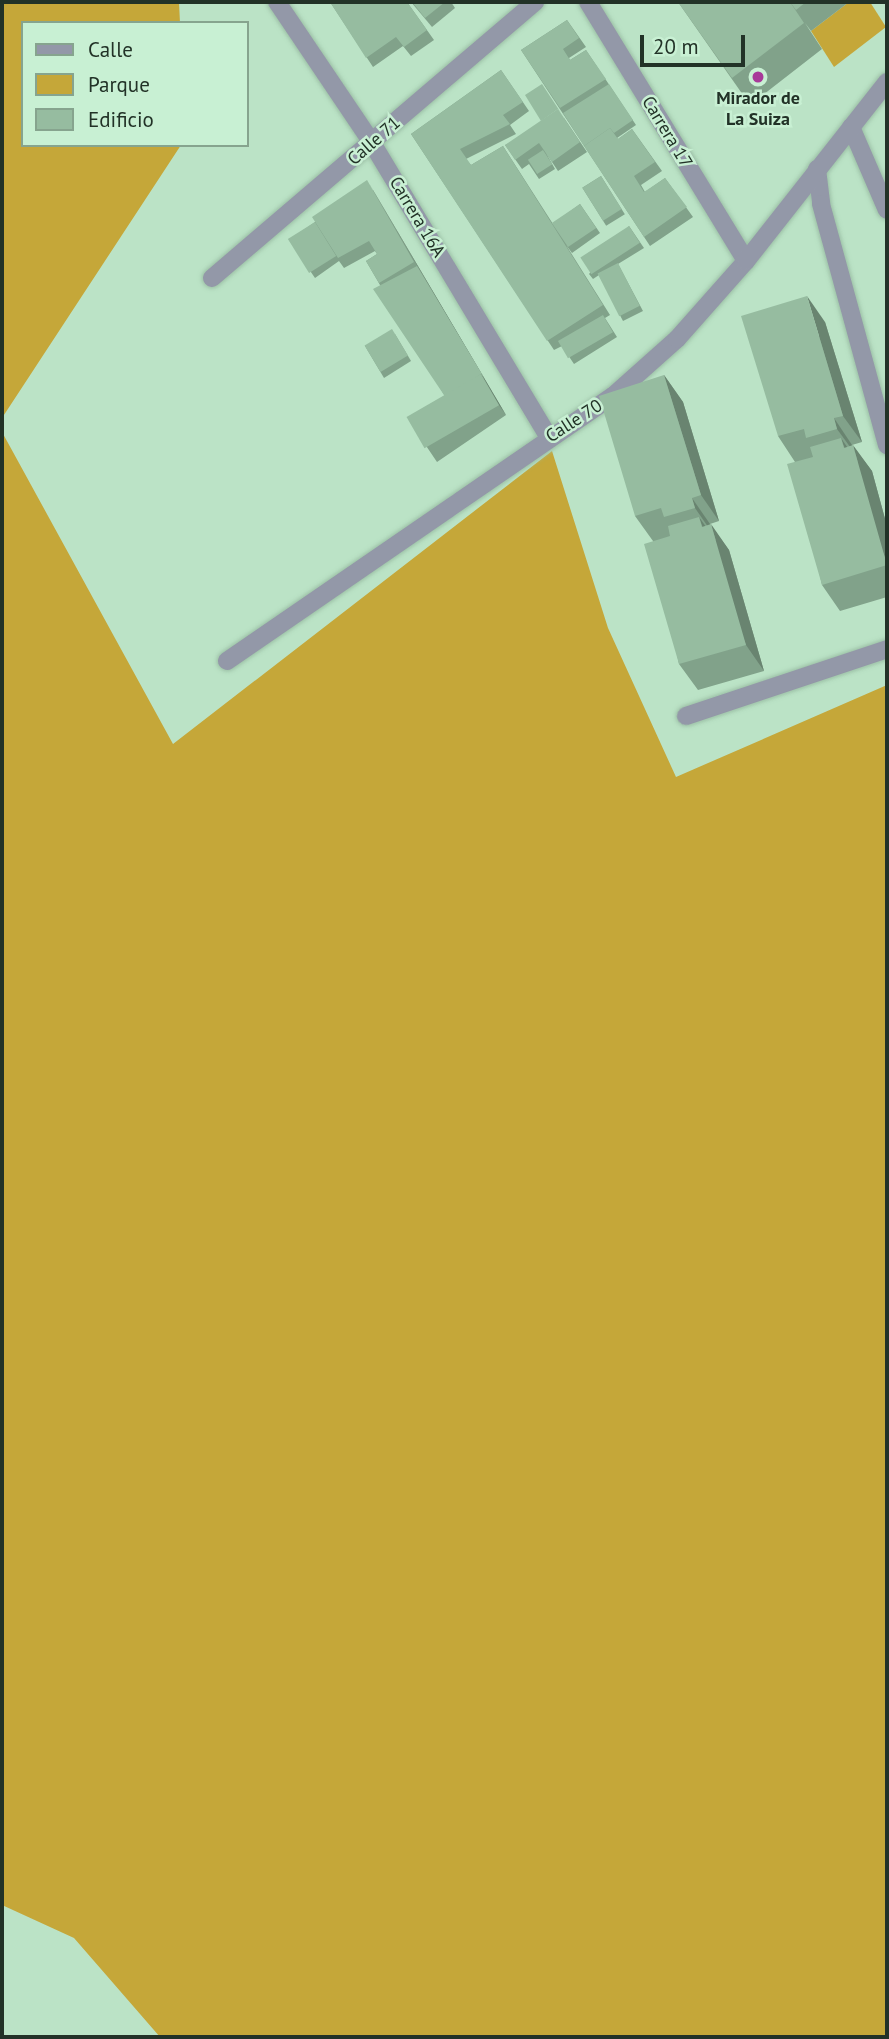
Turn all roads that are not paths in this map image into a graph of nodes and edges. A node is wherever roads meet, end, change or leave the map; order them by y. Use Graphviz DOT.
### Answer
graph roads {
  1 [pos="277,2"];
  2 [pos="535,2"];
  3 [pos="588,2"];
  4 [pos="887,82"];
  5 [pos="850,127"];
  6 [pos="372,143"];
  7 [pos="817,169"];
  8 [pos="887,209"];
  9 [pos="746,261"];
  10 [pos="212,278"];
  11 [pos="549,437"];
  12 [pos="887,445"];
  13 [pos="887,649"];
  14 [pos="227,661"];
  15 [pos="686,716"];
  1 -- 6 [label="street, Carrera 16A"];
  2 -- 6 [label="street, Calle 71"];
  3 -- 9 [label="street, Carrera 17"];
  4 -- 5 [label="street, Calle 70"];
  5 -- 7 [label="street, Calle 70"];
  5 -- 8 [label="street"];
  6 -- 10 [label="street, Calle 71"];
  6 -- 11 [label="street, Carrera 16A"];
  7 -- 9 [label="street, Calle 70"];
  7 -- 12 [label="street"];
  9 -- 11 [label="street, Calle 70"];
  11 -- 14 [label="street, Calle 70"];
  13 -- 15 [label="street"];
}
